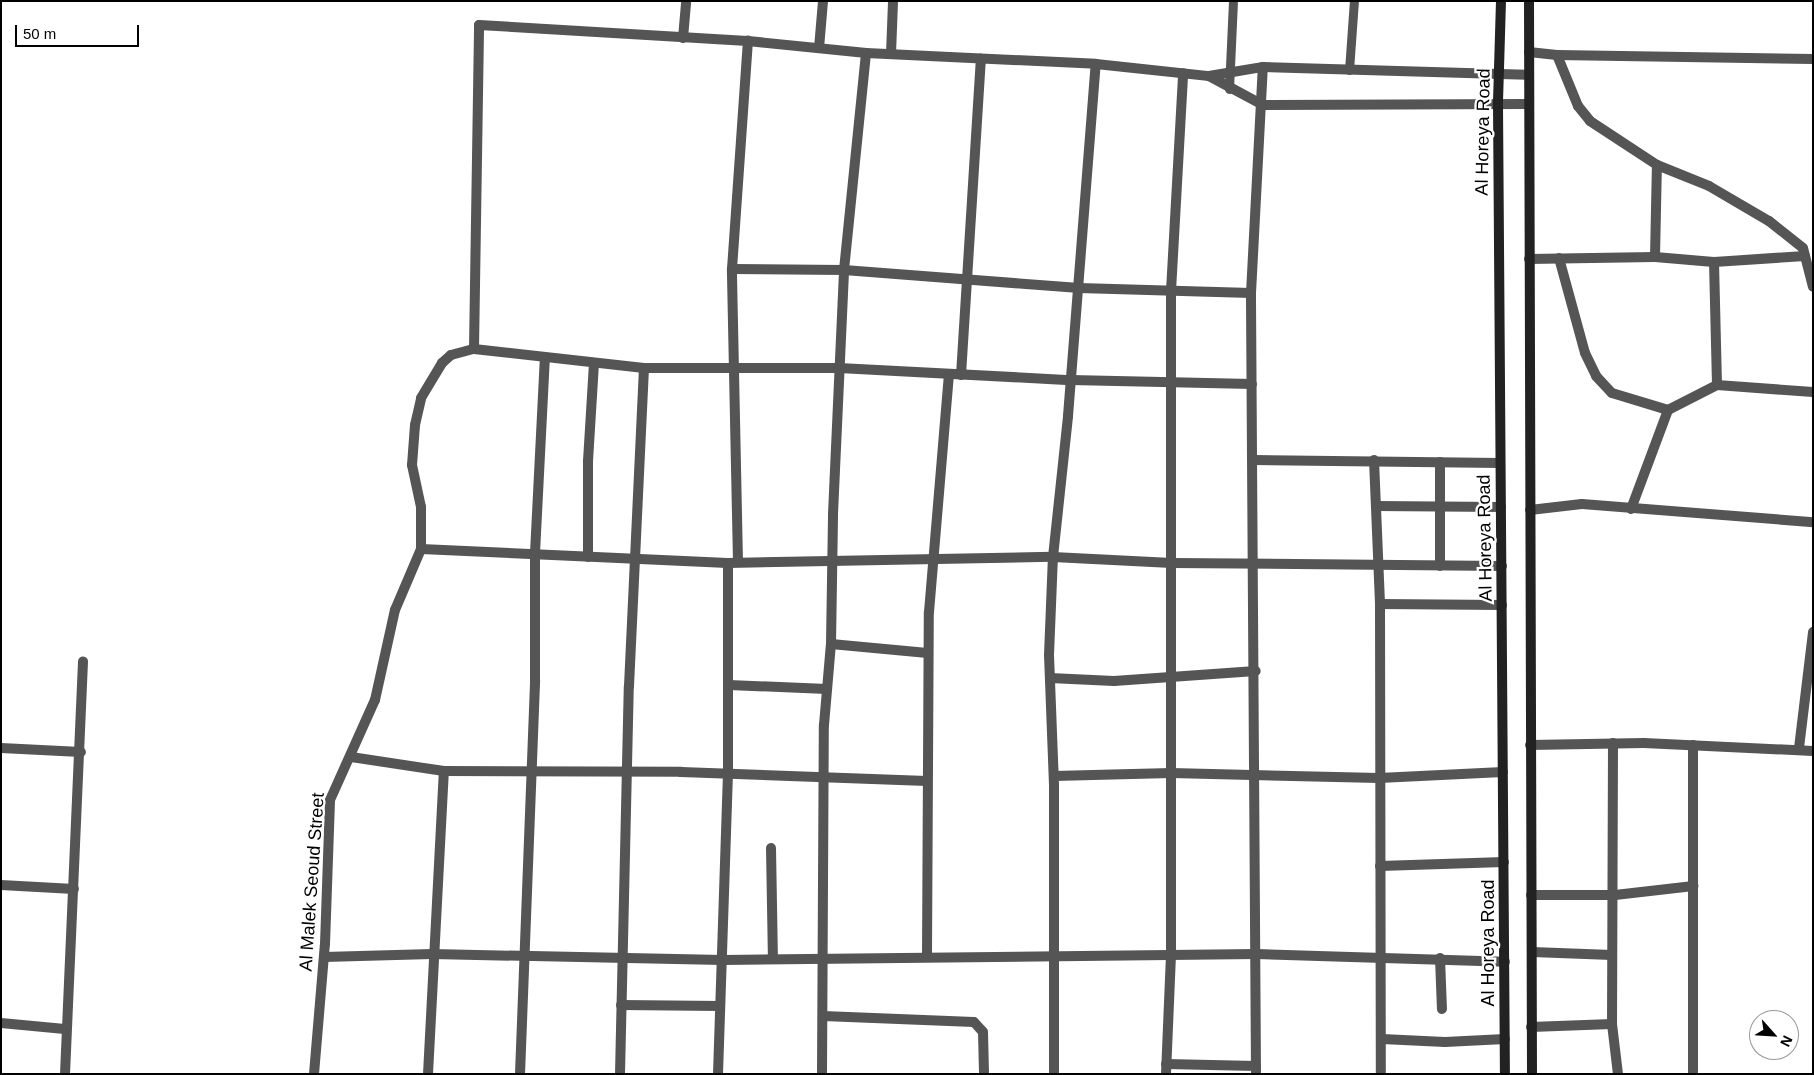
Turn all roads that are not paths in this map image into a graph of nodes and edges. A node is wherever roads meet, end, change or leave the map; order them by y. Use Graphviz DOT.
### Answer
graph roads {
  1 [pos="686,1"];
  2 [pos="823,1"];
  3 [pos="893,1"];
  4 [pos="1233,1"];
  5 [pos="1354,1"];
  6 [pos="1500,1"];
  7 [pos="1528,1"];
  8 [pos="683,38"];
  9 [pos="748,41"];
  10 [pos="819,48"];
  11 [pos="1529,52"];
  12 [pos="866,53"];
  13 [pos="891,54"];
  14 [pos="1557,55"];
  15 [pos="1813,58"];
  16 [pos="981,59"];
  17 [pos="1096,64"];
  18 [pos="1263,67"];
  19 [pos="1349,70"];
  20 [pos="1229,71"];
  21 [pos="1183,73"];
  22 [pos="1500,74"];
  23 [pos="1529,75"];
  24 [pos="1209,76"];
  25 [pos="1229,89"];
  26 [pos="1528,104"];
  27 [pos="1262,105"];
  28 [pos="1498,106"];
  29 [pos="1657,165"];
  30 [pos="1807,250"];
  31 [pos="1655,257"];
  32 [pos="1529,258"];
  33 [pos="1559,258"];
  34 [pos="1714,262"];
  35 [pos="732,269"];
  36 [pos="844,270"];
  37 [pos="966,280"];
  38 [pos="1813,287"];
  39 [pos="1079,288"];
  40 [pos="1171,291"];
  41 [pos="1251,292"];
  42 [pos="474,349"];
  43 [pos="545,358"];
  44 [pos="594,364"];
  45 [pos="644,368"];
  46 [pos="840,368"];
  47 [pos="734,370"];
  48 [pos="950,375"];
  49 [pos="960,375"];
  50 [pos="1071,380"];
  51 [pos="1172,383"];
  52 [pos="1252,384"];
  53 [pos="1717,385"];
  54 [pos="1813,392"];
  55 [pos="1668,410"];
  56 [pos="1254,460"];
  57 [pos="1374,460"];
  58 [pos="1440,462"];
  59 [pos="1500,462"];
  60 [pos="1376,506"];
  61 [pos="1440,507"];
  62 [pos="1501,507"];
  63 [pos="1631,509"];
  64 [pos="1530,510"];
  65 [pos="1813,522"];
  66 [pos="421,550"];
  67 [pos="535,553"];
  68 [pos="588,557"];
  69 [pos="934,557"];
  70 [pos="1053,557"];
  71 [pos="636,561"];
  72 [pos="831,561"];
  73 [pos="733,562"];
  74 [pos="1172,563"];
  75 [pos="1380,563"];
  76 [pos="1254,564"];
  77 [pos="1440,566"];
  78 [pos="1502,566"];
  79 [pos="1380,604"];
  80 [pos="1502,605"];
  81 [pos="1813,632"];
  82 [pos="831,644"];
  83 [pos="928,653"];
  84 [pos="83,661"];
  85 [pos="1256,671"];
  86 [pos="1170,676"];
  87 [pos="1050,678"];
  88 [pos="729,685"];
  89 [pos="827,689"];
  90 [pos="1613,743"];
  91 [pos="1530,745"];
  92 [pos="1693,745"];
  93 [pos="1,748"];
  94 [pos="1799,748"];
  95 [pos="1813,751"];
  96 [pos="81,752"];
  97 [pos="351,757"];
  98 [pos="444,771"];
  99 [pos="531,772"];
  100 [pos="1503,772"];
  101 [pos="628,773"];
  102 [pos="1171,773"];
  103 [pos="728,774"];
  104 [pos="825,776"];
  105 [pos="1054,776"];
  106 [pos="1256,776"];
  107 [pos="1379,778"];
  108 [pos="927,781"];
  109 [pos="771,848"];
  110 [pos="1504,862"];
  111 [pos="1380,866"];
  112 [pos="1,885"];
  113 [pos="1693,886"];
  114 [pos="74,889"];
  115 [pos="1532,895"];
  116 [pos="1615,895"];
  117 [pos="1532,952"];
  118 [pos="432,954"];
  119 [pos="1257,954"];
  120 [pos="927,956"];
  121 [pos="1054,956"];
  122 [pos="1612,956"];
  123 [pos="324,957"];
  124 [pos="526,957"];
  125 [pos="823,957"];
  126 [pos="622,958"];
  127 [pos="772,958"];
  128 [pos="1170,958"];
  129 [pos="1440,958"];
  130 [pos="1381,959"];
  131 [pos="723,960"];
  132 [pos="1505,962"];
  133 [pos="621,1005"];
  134 [pos="720,1006"];
  135 [pos="1442,1009"];
  136 [pos="823,1016"];
  137 [pos="1,1023"];
  138 [pos="1612,1024"];
  139 [pos="1531,1027"];
  140 [pos="66,1029"];
  141 [pos="1382,1039"];
  142 [pos="1505,1039"];
  143 [pos="1166,1069"];
  144 [pos="1256,1070"];
  145 [pos="65,1074"];
  146 [pos="314,1074"];
  147 [pos="428,1074"];
  148 [pos="520,1074"];
  149 [pos="620,1074"];
  150 [pos="718,1074"];
  151 [pos="822,1074"];
  152 [pos="984,1074"];
  153 [pos="1054,1074"];
  154 [pos="1381,1074"];
  155 [pos="1505,1074"];
  156 [pos="1532,1074"];
  157 [pos="1618,1074"];
  158 [pos="1693,1074"];
  1 -- 8 [label="street"];
  2 -- 10 [label="street"];
  3 -- 13 [label="street"];
  4 -- 20 [label="lane"];
  5 -- 19 [label="lane"];
  6 -- 22 [label="main road, Al Horeya Road"];
  7 -- 11 [label="main road"];
  8 -- 9 [label="street"];
  8 -- 42 [label="street"];
  9 -- 10 [label="street"];
  9 -- 35 [label="street"];
  10 -- 12 [label="street"];
  11 -- 14 [label="street"];
  11 -- 23 [label="main road"];
  12 -- 13 [label="street"];
  12 -- 36 [label="street"];
  13 -- 16 [label="street"];
  14 -- 15 [label="street"];
  14 -- 29 [label="street"];
  16 -- 17 [label="street"];
  16 -- 37 [label="street"];
  17 -- 21 [label="street"];
  17 -- 39 [label="street"];
  18 -- 19 [label="street"];
  18 -- 20 [label="street"];
  18 -- 27 [label="street"];
  19 -- 22 [label="street"];
  20 -- 24 [label="street"];
  20 -- 25 [label="lane"];
  21 -- 24 [label="street"];
  21 -- 40 [label="street"];
  22 -- 23 [label="street"];
  22 -- 28 [label="main road, Al Horeya Road"];
  23 -- 26 [label="main road"];
  24 -- 25 [label="street"];
  25 -- 27 [label="street"];
  26 -- 28 [label="street"];
  26 -- 32 [label="main road"];
  27 -- 28 [label="street"];
  27 -- 41 [label="street"];
  28 -- 59 [label="main road, Al Horeya Road"];
  29 -- 30 [label="street"];
  29 -- 31 [label="street"];
  30 -- 34 [label="street"];
  30 -- 38 [label="street"];
  31 -- 33 [label="street"];
  31 -- 34 [label="street"];
  32 -- 33 [label="street"];
  32 -- 64 [label="main road"];
  33 -- 55 [label="street"];
  34 -- 53 [label="street"];
  35 -- 36 [label="street"];
  35 -- 47 [label="street"];
  36 -- 37 [label="street"];
  36 -- 46 [label="street"];
  37 -- 39 [label="street"];
  37 -- 49 [label="street"];
  39 -- 40 [label="street"];
  39 -- 50 [label="street"];
  40 -- 41 [label="street"];
  40 -- 51 [label="street"];
  41 -- 52 [label="street"];
  42 -- 43 [label="street"];
  42 -- 66 [label="street, Al Malek Seoud Street"];
  43 -- 44 [label="street"];
  43 -- 67 [label="street"];
  44 -- 45 [label="street"];
  44 -- 68 [label="street"];
  45 -- 47 [label="street"];
  45 -- 71 [label="street"];
  46 -- 47 [label="street"];
  46 -- 48 [label="street"];
  46 -- 72 [label="street"];
  47 -- 73 [label="street"];
  48 -- 49 [label="street"];
  48 -- 69 [label="street"];
  49 -- 50 [label="street"];
  50 -- 51 [label="street"];
  50 -- 70 [label="street"];
  51 -- 52 [label="street"];
  51 -- 74 [label="street"];
  52 -- 56 [label="street"];
  53 -- 54 [label="street"];
  53 -- 55 [label="street"];
  55 -- 63 [label="street"];
  56 -- 57 [label="street"];
  56 -- 76 [label="street"];
  57 -- 58 [label="street"];
  57 -- 60 [label="street"];
  58 -- 59 [label="street"];
  58 -- 61 [label="street"];
  59 -- 62 [label="main road, Al Horeya Road"];
  60 -- 61 [label="street"];
  60 -- 75 [label="street"];
  61 -- 62 [label="street"];
  61 -- 77 [label="street"];
  62 -- 78 [label="main road, Al Horeya Road"];
  63 -- 64 [label="street"];
  63 -- 65 [label="street"];
  64 -- 91 [label="main road"];
  66 -- 67 [label="street"];
  66 -- 97 [label="street, Al Malek Seoud Street"];
  67 -- 68 [label="street"];
  67 -- 99 [label="street"];
  68 -- 71 [label="street"];
  69 -- 70 [label="street"];
  69 -- 72 [label="street"];
  69 -- 83 [label="street"];
  70 -- 74 [label="street"];
  70 -- 87 [label="street"];
  71 -- 73 [label="street"];
  71 -- 101 [label="street"];
  72 -- 73 [label="street"];
  72 -- 82 [label="street"];
  73 -- 88 [label="street"];
  74 -- 76 [label="street"];
  74 -- 86 [label="street"];
  75 -- 76 [label="street"];
  75 -- 77 [label="street"];
  75 -- 79 [label="street"];
  76 -- 85 [label="street"];
  77 -- 78 [label="street"];
  78 -- 80 [label="main road, Al Horeya Road"];
  79 -- 80 [label="street"];
  79 -- 107 [label="street"];
  80 -- 100 [label="main road, Al Horeya Road"];
  81 -- 94 [label="street"];
  82 -- 83 [label="street"];
  82 -- 89 [label="street"];
  83 -- 108 [label="street"];
  84 -- 96 [label="street"];
  85 -- 86 [label="street"];
  85 -- 106 [label="street"];
  86 -- 87 [label="street"];
  86 -- 102 [label="street"];
  87 -- 105 [label="street"];
  88 -- 89 [label="street"];
  88 -- 103 [label="street"];
  89 -- 104 [label="street"];
  90 -- 91 [label="street"];
  90 -- 92 [label="street"];
  90 -- 116 [label="street"];
  91 -- 115 [label="main road"];
  92 -- 94 [label="street"];
  92 -- 113 [label="street"];
  93 -- 96 [label="street"];
  94 -- 95 [label="street"];
  96 -- 114 [label="street"];
  97 -- 98 [label="street"];
  97 -- 123 [label="street, Al Malek Seoud Street"];
  98 -- 99 [label="street"];
  98 -- 118 [label="street"];
  99 -- 101 [label="street"];
  99 -- 124 [label="street"];
  100 -- 107 [label="street"];
  100 -- 110 [label="main road, Al Horeya Road"];
  101 -- 103 [label="street"];
  101 -- 126 [label="street"];
  102 -- 105 [label="street"];
  102 -- 106 [label="street"];
  102 -- 128 [label="street"];
  103 -- 104 [label="street"];
  103 -- 131 [label="street"];
  104 -- 108 [label="street"];
  104 -- 125 [label="street"];
  105 -- 121 [label="street"];
  106 -- 107 [label="street"];
  106 -- 119 [label="street"];
  107 -- 111 [label="street"];
  108 -- 120 [label="street"];
  109 -- 127 [label="street"];
  110 -- 111 [label="street"];
  110 -- 132 [label="main road, Al Horeya Road"];
  111 -- 130 [label="street"];
  112 -- 114 [label="street"];
  113 -- 116 [label="street"];
  113 -- 158 [label="street"];
  114 -- 140 [label="street"];
  115 -- 116 [label="street"];
  115 -- 117 [label="main road"];
  116 -- 122 [label="street"];
  117 -- 122 [label="street"];
  117 -- 139 [label="main road"];
  118 -- 123 [label="street"];
  118 -- 124 [label="street"];
  118 -- 147 [label="street"];
  119 -- 128 [label="street"];
  119 -- 130 [label="street"];
  119 -- 144 [label="street"];
  120 -- 121 [label="street"];
  120 -- 125 [label="street"];
  121 -- 128 [label="street"];
  121 -- 153 [label="street"];
  122 -- 138 [label="street"];
  123 -- 146 [label="street, Al Malek Seoud Street"];
  124 -- 126 [label="street"];
  124 -- 148 [label="street"];
  125 -- 127 [label="street"];
  125 -- 136 [label="street"];
  126 -- 131 [label="street"];
  126 -- 133 [label="street"];
  127 -- 131 [label="street"];
  128 -- 143 [label="street"];
  129 -- 130 [label="street"];
  129 -- 132 [label="street"];
  129 -- 135 [label="street"];
  130 -- 141 [label="street"];
  131 -- 134 [label="street"];
  132 -- 142 [label="main road, Al Horeya Road"];
  133 -- 134 [label="street"];
  133 -- 149 [label="street"];
  134 -- 150 [label="street"];
  136 -- 151 [label="street"];
  136 -- 152 [label="street"];
  137 -- 140 [label="street"];
  138 -- 139 [label="street"];
  138 -- 157 [label="street"];
  139 -- 156 [label="main road"];
  140 -- 145 [label="street"];
  141 -- 142 [label="street"];
  141 -- 154 [label="street"];
  142 -- 155 [label="main road, Al Horeya Road"];
  143 -- 144 [label="street"];
}
